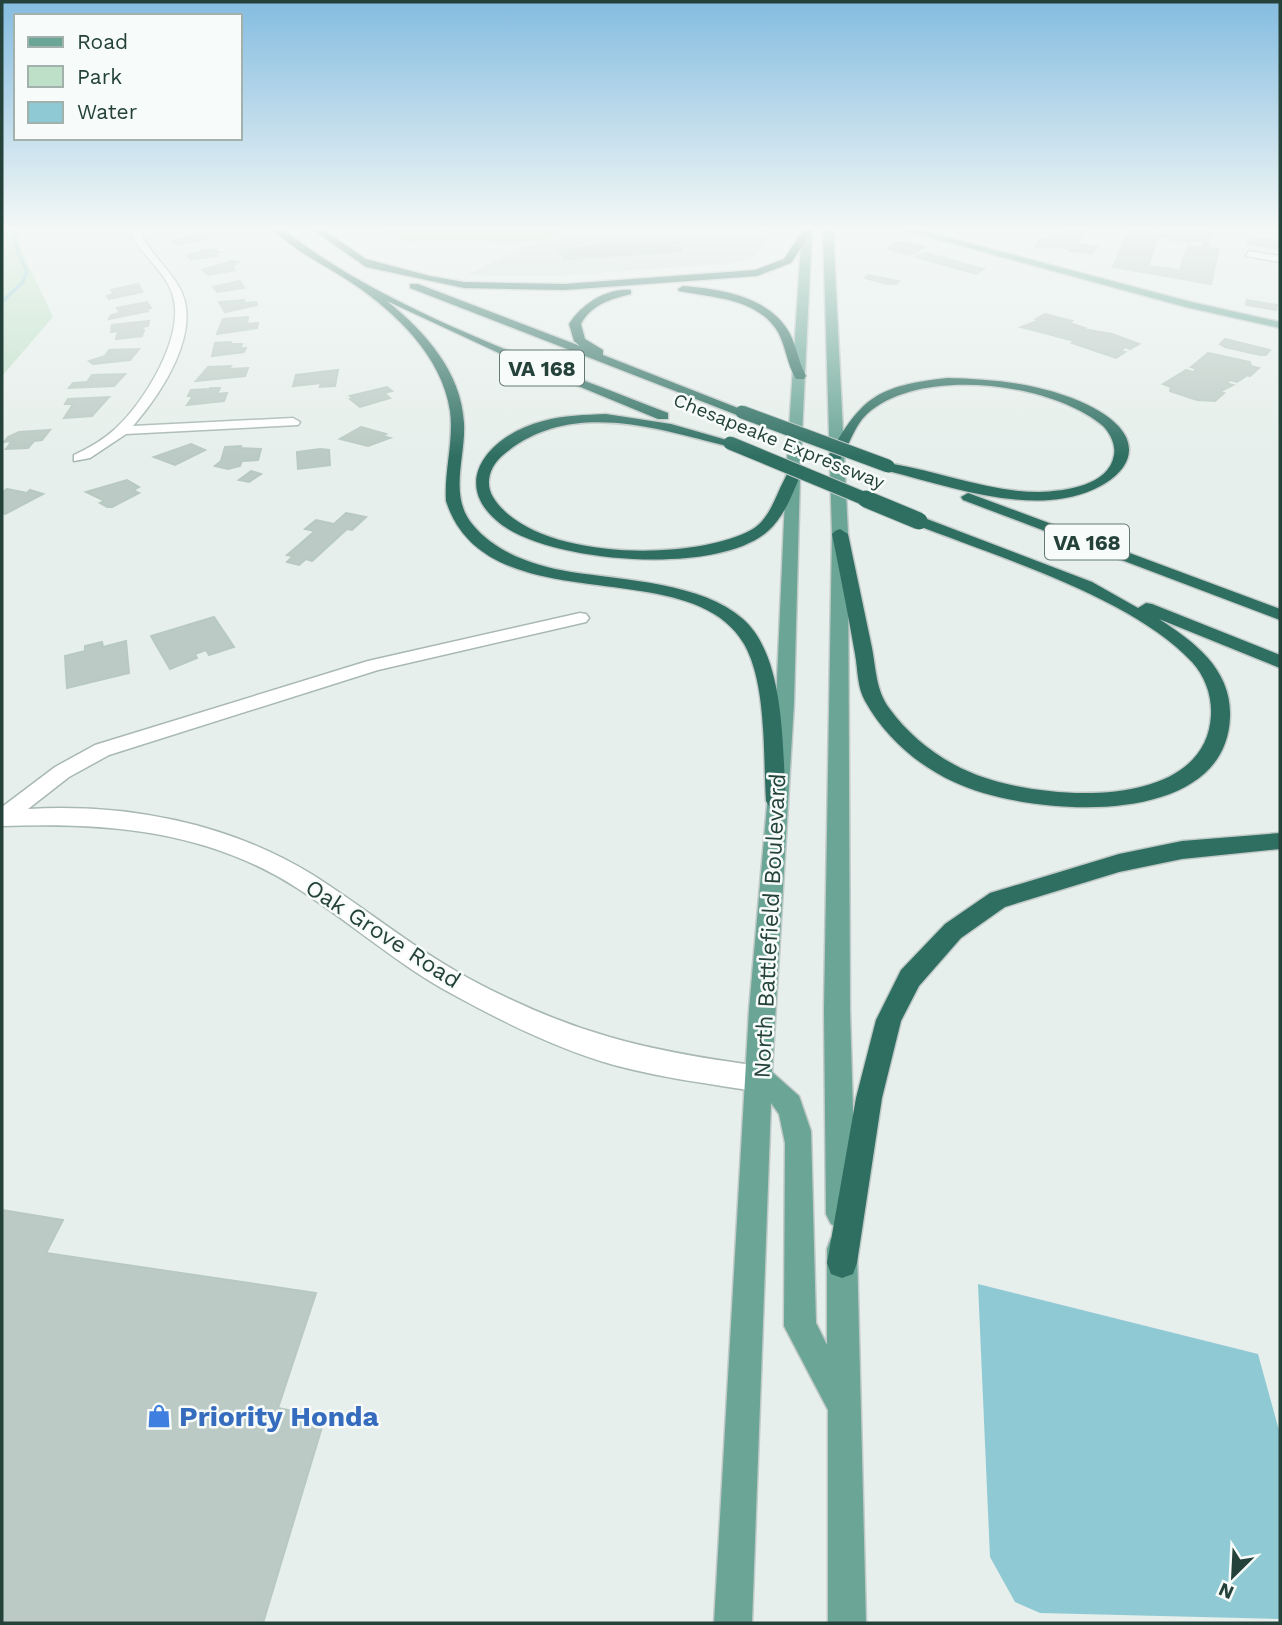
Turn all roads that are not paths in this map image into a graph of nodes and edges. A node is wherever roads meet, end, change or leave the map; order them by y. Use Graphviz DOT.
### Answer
graph roads {
  1 [pos="179,305"];
  2 [pos="384,305"];
  3 [pos="403,305"];
  4 [pos="456,305"];
  5 [pos="594,305"];
  6 [pos="747,305"];
  7 [pos="803,305"];
  8 [pos="832,305"];
  9 [pos="1190,305"];
  10 [pos="1280,325"];
  11 [pos="800,376"];
  12 [pos="677,388"];
  13 [pos="293,422"];
  14 [pos="122,430"];
  15 [pos="730,443"];
  16 [pos="835,457"];
  17 [pos="79,458"];
  18 [pos="890,467"];
  19 [pos="793,477"];
  20 [pos="840,534"];
  21 [pos="1074,581"];
  22 [pos="1280,615"];
  23 [pos="580,618"];
  24 [pos="1280,662"];
  25 [pos="776,801"];
  26 [pos="2,818"];
  27 [pos="1280,841"];
  28 [pos="760,1079"];
  29 [pos="842,1263"];
  30 [pos="845,1409"];
  31 [pos="733,1623"];
  32 [pos="847,1623"];
  1 -- 14 [label="street"];
  2 -- 25 [label="highway"];
  3 -- 15 [label="highway, Chesapeake Expressway / VA 168"];
  4 -- 12 [label="highway, Chesapeake Expressway / VA 168"];
  5 -- 12 [label="highway"];
  6 -- 11 [label="highway"];
  7 -- 11 [label="main road, North Battlefield Boulevard"];
  8 -- 16 [label="main road"];
  9 -- 10 [label="main road"];
  11 -- 19 [label="main road, North Battlefield Boulevard"];
  12 -- 18 [label="highway, Chesapeake Expressway / VA 168, bridge"];
  13 -- 14 [label="street"];
  14 -- 17 [label="street"];
  15 -- 19 [label="highway"];
  15 -- 21 [label="highway, Chesapeake Expressway / VA 168, bridge"];
  16 -- 18 [label="highway"];
  16 -- 20 [label="main road"];
  18 -- 22 [label="highway, Chesapeake Expressway / VA 168"];
  19 -- 25 [label="main road, North Battlefield Boulevard"];
  20 -- 21 [label="highway"];
  20 -- 29 [label="main road"];
  21 -- 24 [label="highway, Chesapeake Expressway / VA 168"];
  23 -- 26 [label="street, Oak Grove Road"];
  25 -- 28 [label="main road, North Battlefield Boulevard"];
  26 -- 28 [label="street, Oak Grove Road"];
  27 -- 29 [label="highway"];
  28 -- 30 [label="main road"];
  28 -- 31 [label="main road, North Battlefield Boulevard"];
  29 -- 30 [label="main road"];
  30 -- 32 [label="main road"];
}
